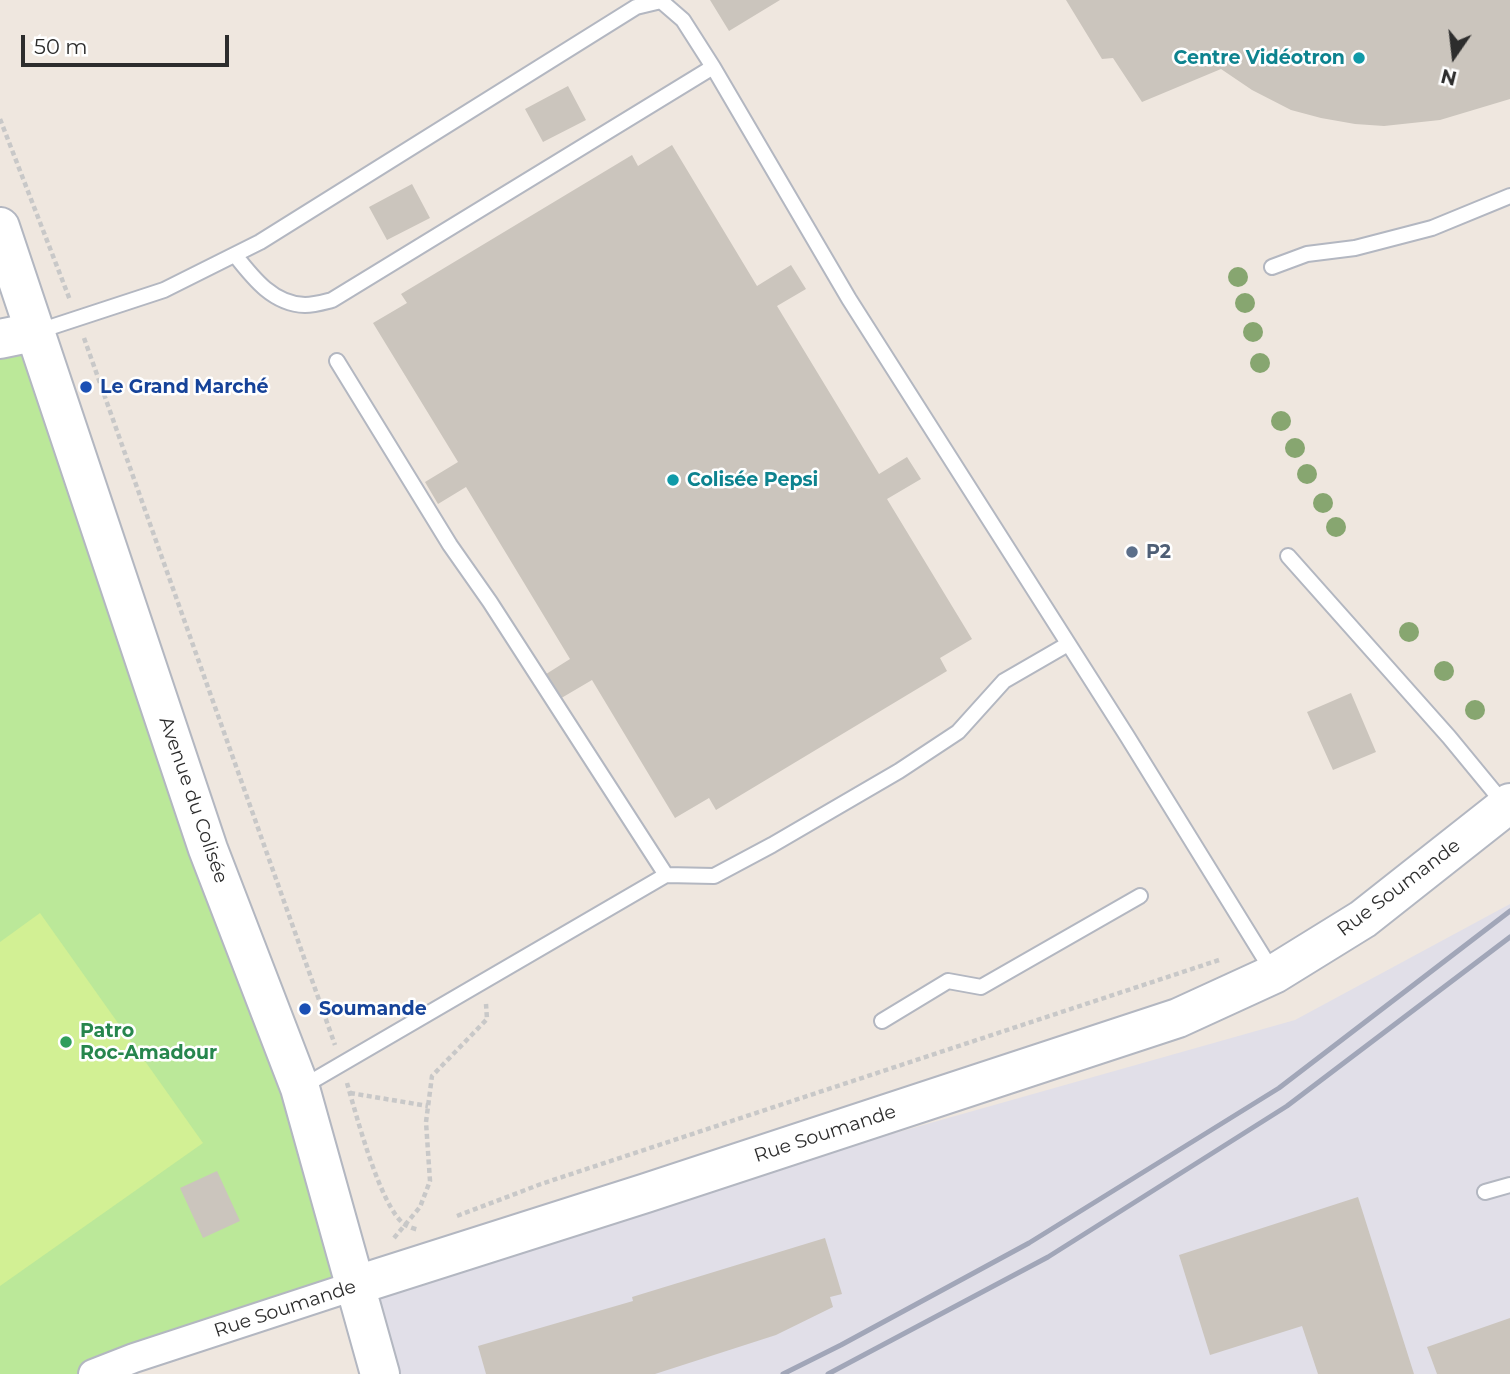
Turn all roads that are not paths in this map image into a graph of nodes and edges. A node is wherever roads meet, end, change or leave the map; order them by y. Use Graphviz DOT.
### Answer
graph roads {
  1 [pos="713,67"];
  2 [pos="1510,196"];
  3 [pos="0,227"];
  4 [pos="235,255"];
  5 [pos="1272,267"];
  6 [pos="17,336"];
  7 [pos="337,360"];
  8 [pos="1288,556"];
  9 [pos="1068,644"];
  10 [pos="1508,804"];
  11 [pos="666,875"];
  12 [pos="1140,896"];
  13 [pos="1266,961"];
  14 [pos="882,1021"];
  15 [pos="300,1088"];
  16 [pos="1510,1185"];
  17 [pos="1485,1192"];
  18 [pos="357,1285"];
  19 [pos="138,1366"];
  20 [pos="93,1374"];
  21 [pos="380,1374"];
  1 -- 4 [label="lane"];
  1 -- 4 [label="lane"];
  1 -- 9 [label="lane"];
  2 -- 5 [label="lane"];
  3 -- 6 [label="street, Avenue du Colisée"];
  4 -- 6 [label="lane"];
  6 -- 15 [label="street, Avenue du Colisée"];
  7 -- 11 [label="lane"];
  8 -- 10 [label="lane"];
  9 -- 11 [label="lane"];
  9 -- 13 [label="lane"];
  10 -- 13 [label="street, Rue Soumande"];
  11 -- 15 [label="lane"];
  12 -- 14 [label="lane"];
  13 -- 18 [label="street, Rue Soumande"];
  15 -- 18 [label="street, Avenue du Colisée"];
  16 -- 17 [label="lane"];
  18 -- 19 [label="street, Rue Soumande"];
  18 -- 21 [label="street, Avenue du Colisée"];
  19 -- 20 [label="street, Rue Soumande"];
}
